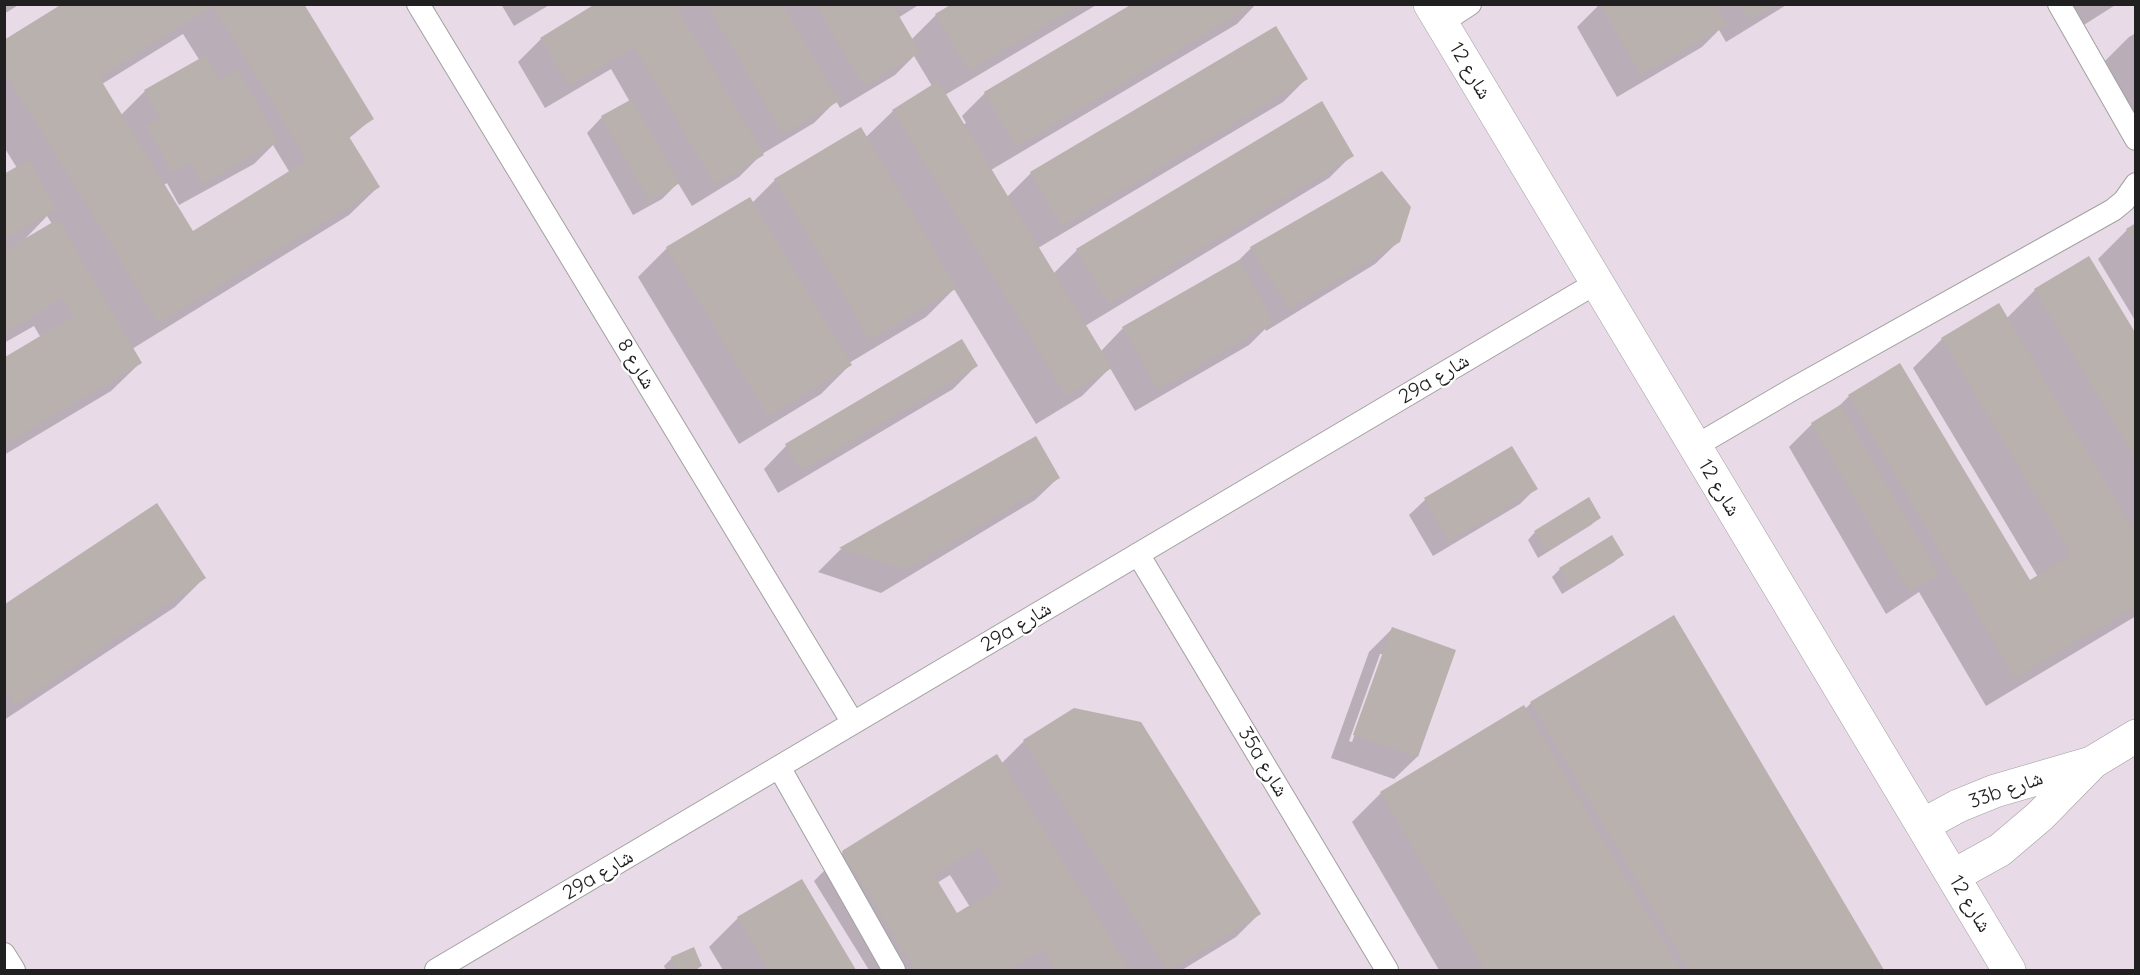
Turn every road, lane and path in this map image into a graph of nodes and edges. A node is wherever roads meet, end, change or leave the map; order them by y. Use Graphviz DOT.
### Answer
graph roads {
  1 [pos="418,4"];
  2 [pos="1470,4"];
  3 [pos="2059,4"];
  4 [pos="1436,14"];
  5 [pos="2136,139"];
  6 [pos="2136,184"];
  7 [pos="1596,283"];
  8 [pos="1694,447"];
  9 [pos="1138,554"];
  10 [pos="853,723"];
  11 [pos="2136,736"];
  12 [pos="2092,762"];
  13 [pos="779,767"];
  14 [pos="1923,825"];
  15 [pos="1953,876"];
  16 [pos="4,954"];
  17 [pos="14,970"];
  18 [pos="436,970"];
  19 [pos="894,970"];
  20 [pos="1387,970"];
  21 [pos="2009,970"];
  1 -- 10 [label="lane, شارع 8"];
  2 -- 4 [label="lane"];
  3 -- 5 [label="lane"];
  4 -- 7 [label="street, شارع 12"];
  6 -- 8 [label="lane"];
  7 -- 8 [label="street, شارع 12"];
  7 -- 9 [label="lane, 29a شارع"];
  8 -- 14 [label="street, شارع 12"];
  9 -- 10 [label="lane, 29a شارع"];
  9 -- 20 [label="lane, 35a شارع"];
  10 -- 13 [label="lane, 29a شارع"];
  11 -- 12 [label="street, 33b شارع"];
  12 -- 14 [label="street, 33b شارع"];
  12 -- 15 [label="street, 33b شارع"];
  13 -- 18 [label="lane, 29a شارع"];
  13 -- 19 [label="lane"];
  14 -- 15 [label="street, شارع 12"];
  15 -- 21 [label="street, شارع 12"];
  16 -- 17 [label="lane"];
}
